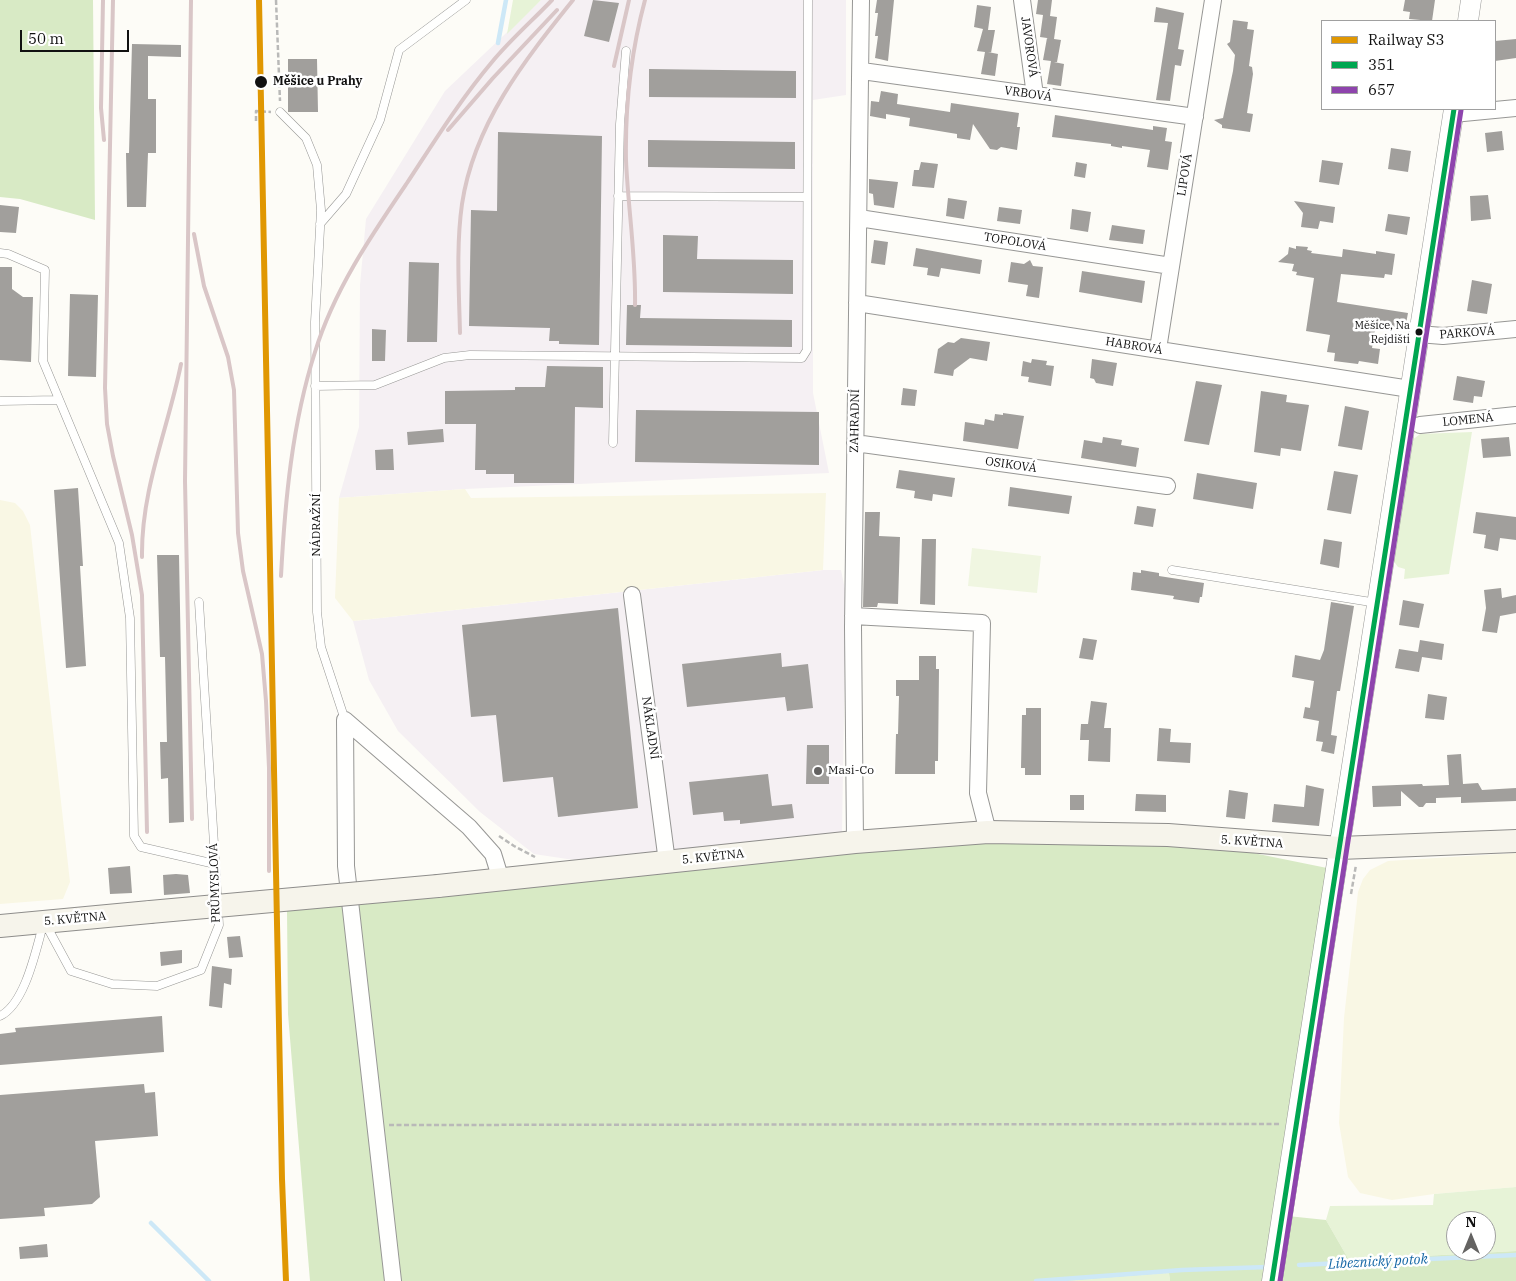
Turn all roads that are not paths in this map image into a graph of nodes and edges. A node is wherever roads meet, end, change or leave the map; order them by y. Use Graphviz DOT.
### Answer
graph roads {
  1 [pos="466,0"];
  2 [pos="808,0"];
  3 [pos="861,0"];
  4 [pos="1022,0"];
  5 [pos="1213,0"];
  6 [pos="1471,0"];
  7 [pos="1468,20"];
  8 [pos="626,51"];
  9 [pos="862,71"];
  10 [pos="1035,95"];
  11 [pos="1516,108"];
  12 [pos="1496,109"];
  13 [pos="1485,110"];
  14 [pos="280,112"];
  15 [pos="1454,112"];
  16 [pos="1195,117"];
  17 [pos="618,196"];
  18 [pos="807,197"];
  19 [pos="859,218"];
  20 [pos="320,224"];
  21 [pos="0,253"];
  22 [pos="1171,266"];
  23 [pos="858,303"];
  24 [pos="1516,329"];
  25 [pos="1418,334"];
  26 [pos="1158,350"];
  27 [pos="615,356"];
  28 [pos="316,386"];
  29 [pos="1410,389"];
  30 [pos="58,400"];
  31 [pos="0,401"];
  32 [pos="1516,415"];
  33 [pos="1412,426"];
  34 [pos="613,443"];
  35 [pos="855,443"];
  36 [pos="1168,486"];
  37 [pos="1172,570"];
  38 [pos="632,595"];
  39 [pos="199,602"];
  40 [pos="1378,603"];
  41 [pos="853,616"];
  42 [pos="345,720"];
  43 [pos="988,832"];
  44 [pos="1516,841"];
  45 [pos="855,842"];
  46 [pos="1340,848"];
  47 [pos="667,862"];
  48 [pos="215,864"];
  49 [pos="501,880"];
  50 [pos="44,922"];
  51 [pos="0,926"];
  52 [pos="0,1016"];
  53 [pos="393,1281"];
  54 [pos="1272,1281"];
  1 -- 20 [label="lane"];
  2 -- 18 [label="lane"];
  3 -- 9 [label="street, ZAHRADNÍ"];
  4 -- 10 [label="street, JAVOROVÁ"];
  5 -- 16 [label="street, LIPOVÁ"];
  6 -- 7 [label="street"];
  8 -- 17 [label="lane"];
  9 -- 10 [label="street, VRBOVÁ"];
  9 -- 19 [label="street, ZAHRADNÍ"];
  10 -- 16 [label="street, VRBOVÁ"];
  11 -- 12 [label="street"];
  13 -- 15 [label="street"];
  14 -- 20 [label="lane, NÁDRAŽNÍ"];
  15 -- 25 [label="street"];
  16 -- 22 [label="street, LIPOVÁ"];
  17 -- 18 [label="lane"];
  17 -- 27 [label="lane"];
  18 -- 27 [label="lane"];
  19 -- 22 [label="street, TOPOLOVÁ"];
  19 -- 23 [label="street, ZAHRADNÍ"];
  20 -- 28 [label="lane, NÁDRAŽNÍ"];
  21 -- 30 [label="lane"];
  22 -- 26 [label="street, LIPOVÁ"];
  23 -- 26 [label="street, HABROVÁ"];
  23 -- 35 [label="street, ZAHRADNÍ"];
  24 -- 25 [label="street, PARKOVÁ"];
  25 -- 29 [label="street"];
  26 -- 29 [label="street, HABROVÁ"];
  27 -- 28 [label="lane"];
  27 -- 34 [label="lane"];
  28 -- 42 [label="lane, NÁDRAŽNÍ"];
  29 -- 33 [label="street"];
  30 -- 31 [label="lane"];
  30 -- 48 [label="lane"];
  32 -- 33 [label="street, LOMENÁ"];
  33 -- 40 [label="street"];
  35 -- 36 [label="street, OSIKOVÁ"];
  35 -- 41 [label="street, ZAHRADNÍ"];
  37 -- 40 [label="lane"];
  38 -- 47 [label="street, NÁKLADNÍ"];
  39 -- 48 [label="lane, PRŮMYSLOVÁ"];
  40 -- 46 [label="street"];
  41 -- 43 [label="street"];
  41 -- 45 [label="street, ZAHRADNÍ"];
  42 -- 49 [label="street"];
  42 -- 53 [label="street"];
  43 -- 45 [label="main road, 5. KVĚTNA"];
  43 -- 46 [label="main road, 5. KVĚTNA"];
  44 -- 46 [label="main road, 5. KVĚTNA"];
  45 -- 47 [label="main road, 5. KVĚTNA"];
  46 -- 54 [label="street"];
  47 -- 49 [label="main road, 5. KVĚTNA"];
  48 -- 50 [label="lane, PRŮMYSLOVÁ"];
  49 -- 50 [label="main road, 5. KVĚTNA, bridge"];
  50 -- 51 [label="main road, 5. KVĚTNA"];
  50 -- 52 [label="lane"];
}
